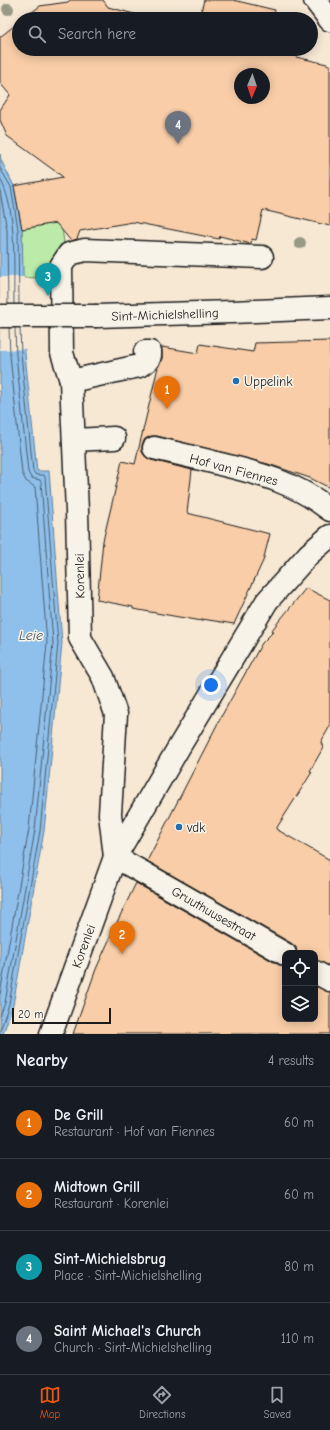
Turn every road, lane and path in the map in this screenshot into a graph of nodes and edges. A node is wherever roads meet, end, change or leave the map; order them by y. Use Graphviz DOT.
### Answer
graph roads {
  1 [pos="315,0"];
  2 [pos="330,20"];
  3 [pos="262,257"];
  4 [pos="330,308"];
  5 [pos="0,316"];
  6 [pos="145,352"];
  7 [pos="71,381"];
  8 [pos="114,438"];
  9 [pos="74,440"];
  10 [pos="154,448"];
  11 [pos="330,510"];
  12 [pos="330,536"];
  13 [pos="115,857"];
  14 [pos="282,952"];
  15 [pos="318,974"];
  16 [pos="330,980"];
  17 [pos="51,1034"];
  1 -- 2 [label="street"];
  3 -- 7 [label="street, Korenlei"];
  4 -- 5 [label="street, Sint-Michielshelling, bridge"];
  6 -- 7 [label="street"];
  7 -- 9 [label="street, Korenlei"];
  8 -- 9 [label="street"];
  9 -- 13 [label="street, Korenlei"];
  10 -- 11 [label="street, Hof van Fiennes"];
  12 -- 13 [label="street, Korenlei"];
  13 -- 14 [label="street, Gruuthuusestraat"];
  13 -- 17 [label="street, Korenlei"];
  15 -- 16 [label="street"];
}
